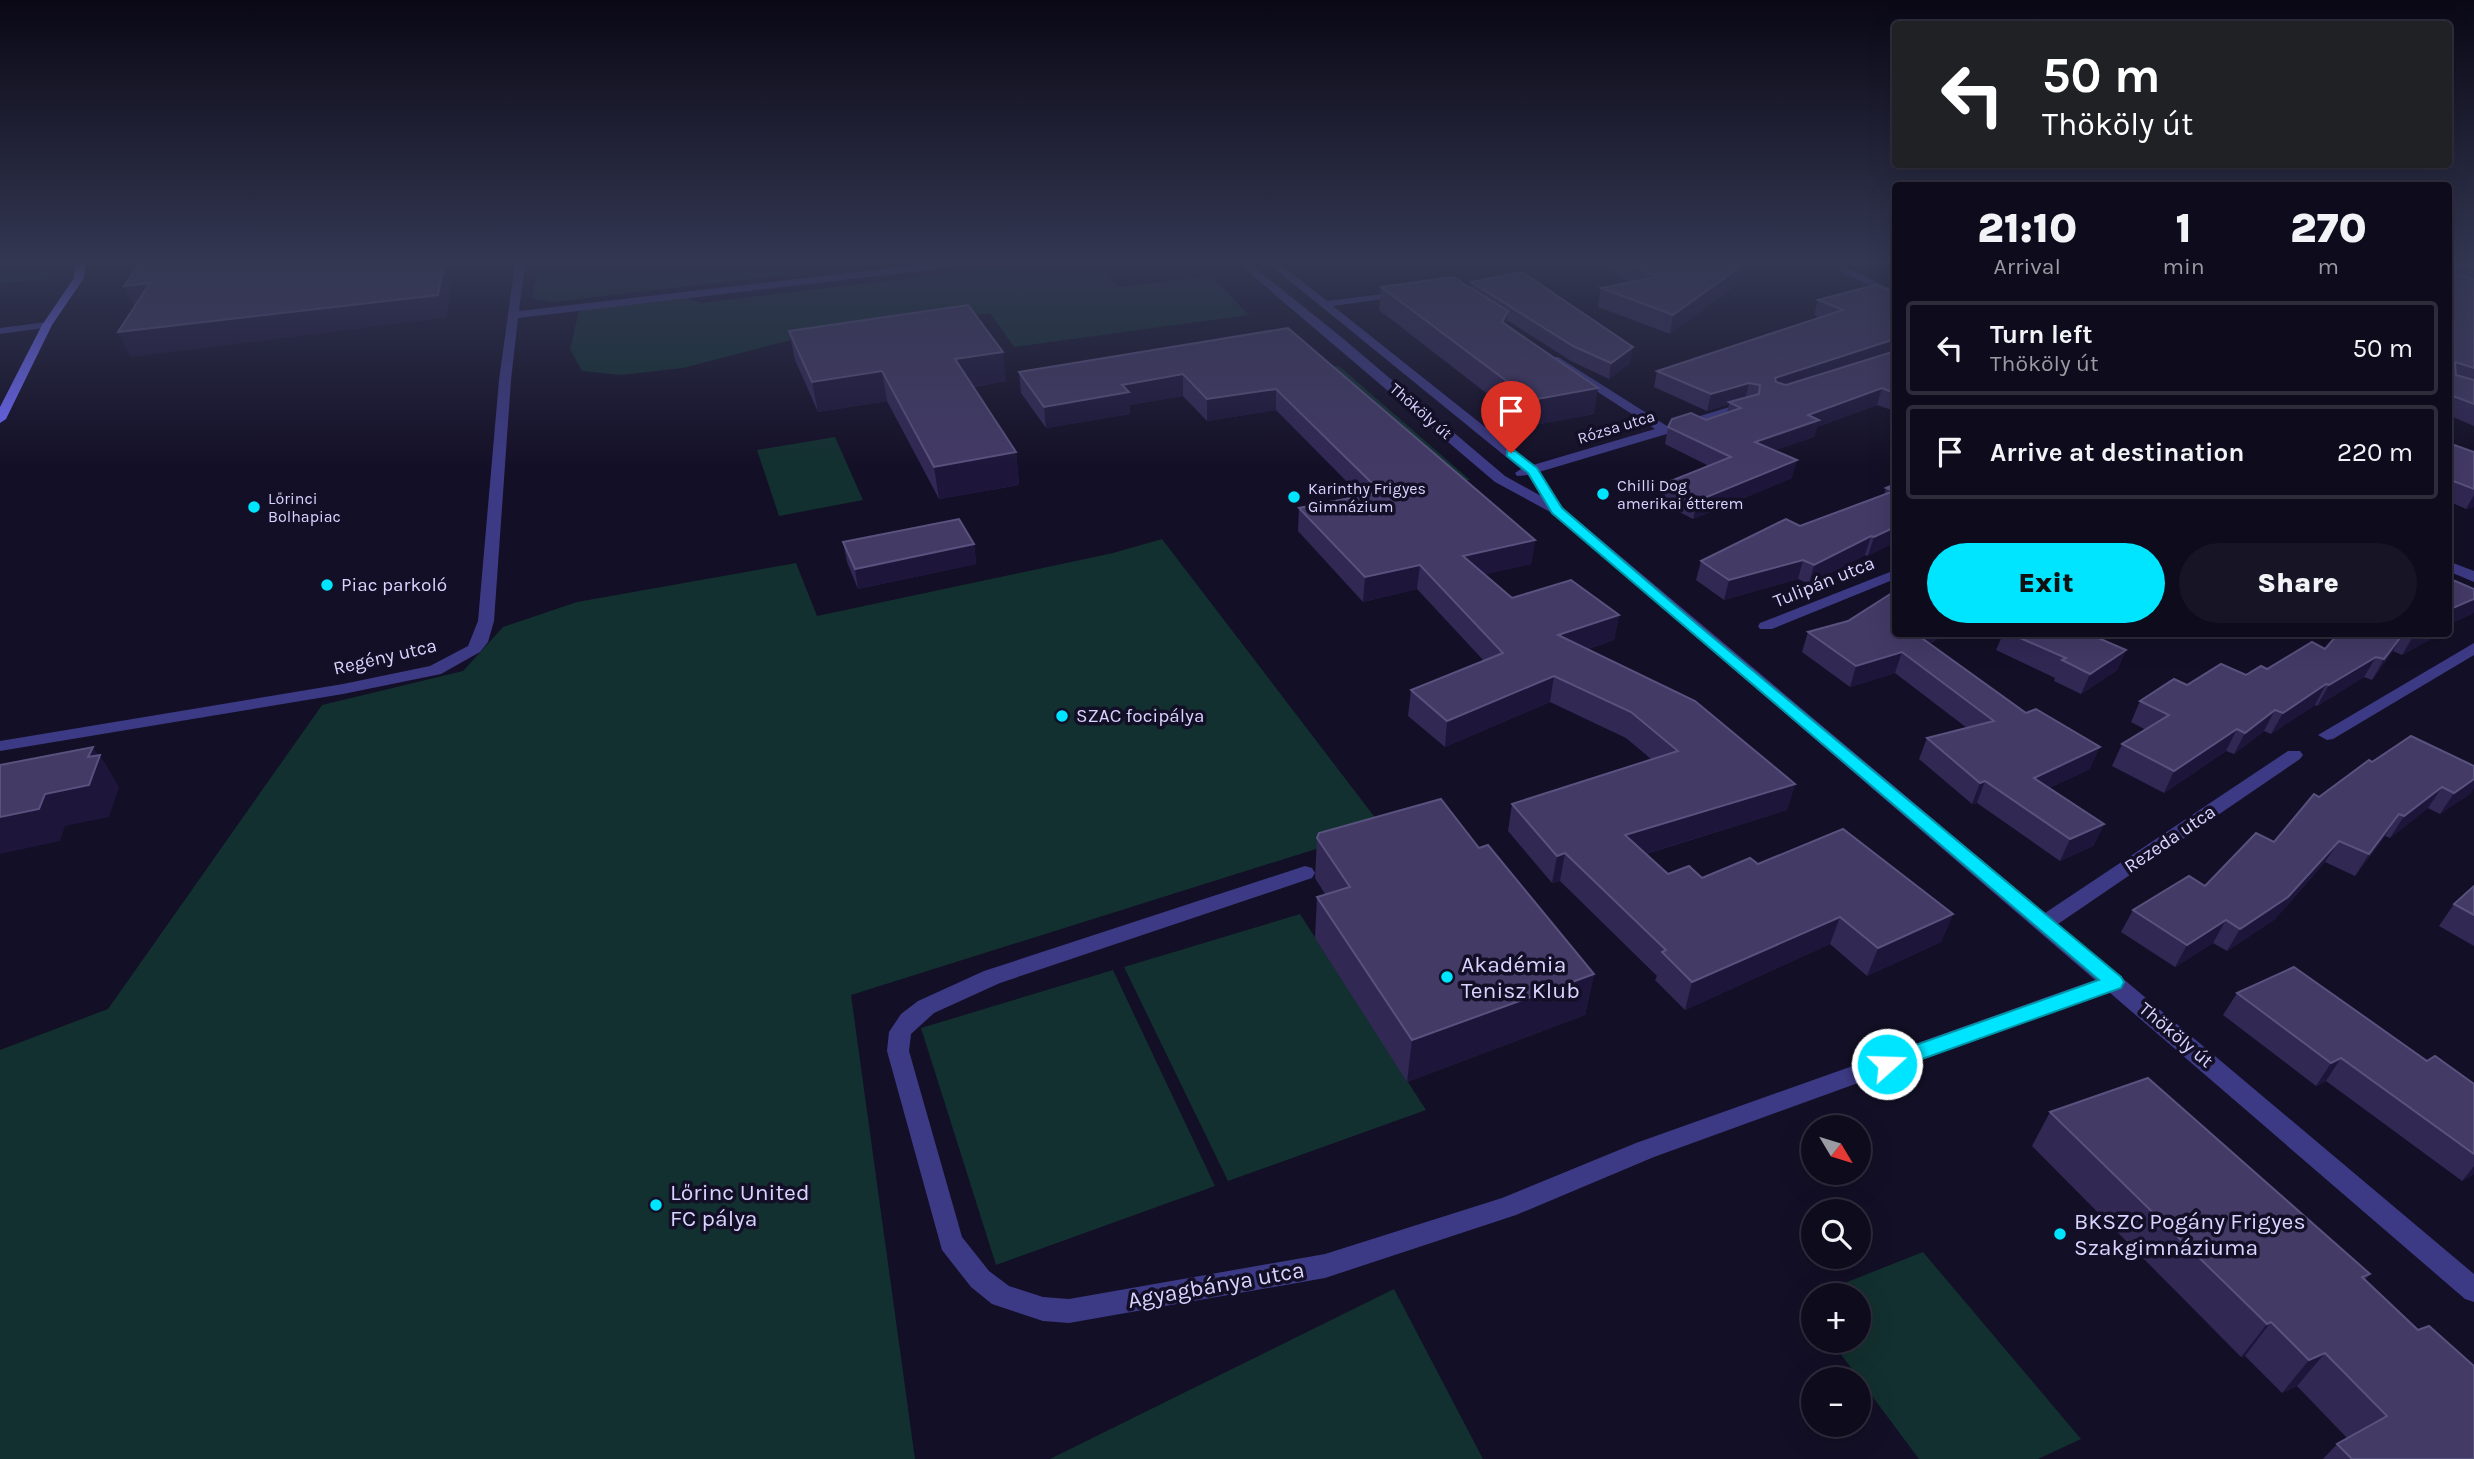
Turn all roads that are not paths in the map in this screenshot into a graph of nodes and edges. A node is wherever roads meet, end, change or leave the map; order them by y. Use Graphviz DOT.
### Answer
graph roads {
  1 [pos="43,332"];
  2 [pos="512,332"];
  3 [pos="1329,332"];
  4 [pos="1361,332"];
  5 [pos="1542,351"];
  6 [pos="1750,405"];
  7 [pos="0,419"];
  8 [pos="1666,431"];
  9 [pos="1532,471"];
  10 [pos="1500,479"];
  11 [pos="1557,510"];
  12 [pos="2452,567"];
  13 [pos="1892,575"];
  14 [pos="2474,577"];
  15 [pos="1766,626"];
  16 [pos="2474,648"];
  17 [pos="2327,735"];
  18 [pos="0,746"];
  19 [pos="2294,755"];
  20 [pos="1305,873"];
  21 [pos="2045,923"];
  22 [pos="2114,982"];
  23 [pos="2474,1290"];
  1 -- 7 [label="main road"];
  2 -- 18 [label="street, Regény utca"];
  3 -- 10 [label="street, Thököly út"];
  4 -- 9 [label="street, Thököly út"];
  5 -- 8 [label="street"];
  6 -- 8 [label="street, Rózsa utca"];
  8 -- 9 [label="street, Rózsa utca"];
  9 -- 10 [label="street"];
  9 -- 11 [label="street, Thököly út"];
  10 -- 11 [label="street, Thököly út"];
  11 -- 21 [label="street, Thököly út"];
  12 -- 14 [label="street"];
  13 -- 15 [label="street, Tulipán utca"];
  16 -- 17 [label="street"];
  19 -- 21 [label="street, Rezeda utca"];
  20 -- 22 [label="street, Agyagbánya utca"];
  21 -- 22 [label="street, Thököly út"];
  22 -- 23 [label="street, Thököly út"];
}
